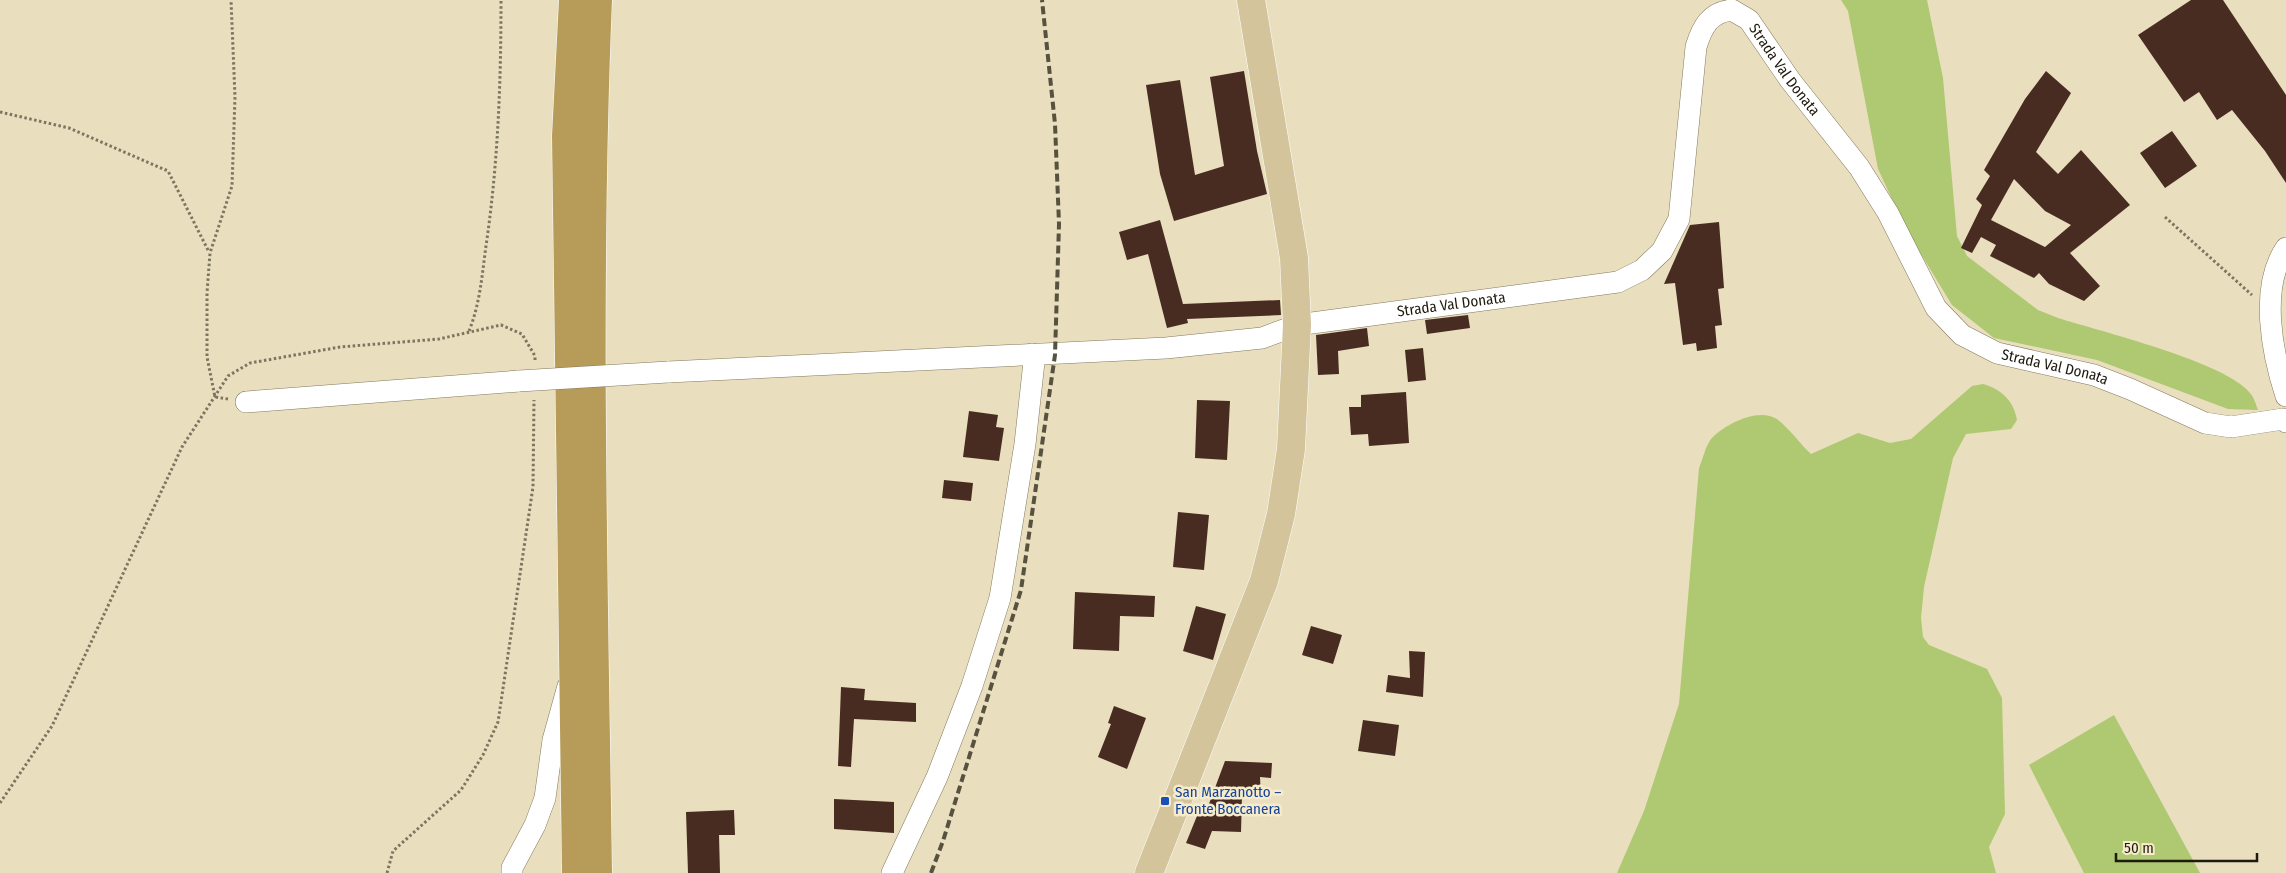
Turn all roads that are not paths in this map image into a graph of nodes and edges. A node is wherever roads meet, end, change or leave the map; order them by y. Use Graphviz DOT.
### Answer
graph roads {
  1 [pos="573,0"];
  2 [pos="598,0"];
  3 [pos="1251,0"];
  4 [pos="1730,5"];
  5 [pos="2286,248"];
  6 [pos="1297,325"];
  7 [pos="1032,354"];
  8 [pos="2286,396"];
  9 [pos="246,402"];
  10 [pos="2286,422"];
  11 [pos="572,669"];
  12 [pos="512,873"];
  13 [pos="576,873"];
  14 [pos="598,873"];
  15 [pos="892,873"];
  16 [pos="1149,873"];
  1 -- 11 [label="highway"];
  2 -- 14 [label="highway"];
  3 -- 6 [label="main road"];
  4 -- 6 [label="street, Strada Val Donata"];
  4 -- 10 [label="street, Strada Val Donata"];
  5 -- 8 [label="street"];
  6 -- 7 [label="street, Strada Val Donata"];
  6 -- 16 [label="main road"];
  7 -- 9 [label="street, Strada Val Donata, bridge"];
  7 -- 15 [label="street"];
  11 -- 12 [label="street"];
  11 -- 13 [label="highway"];
}
